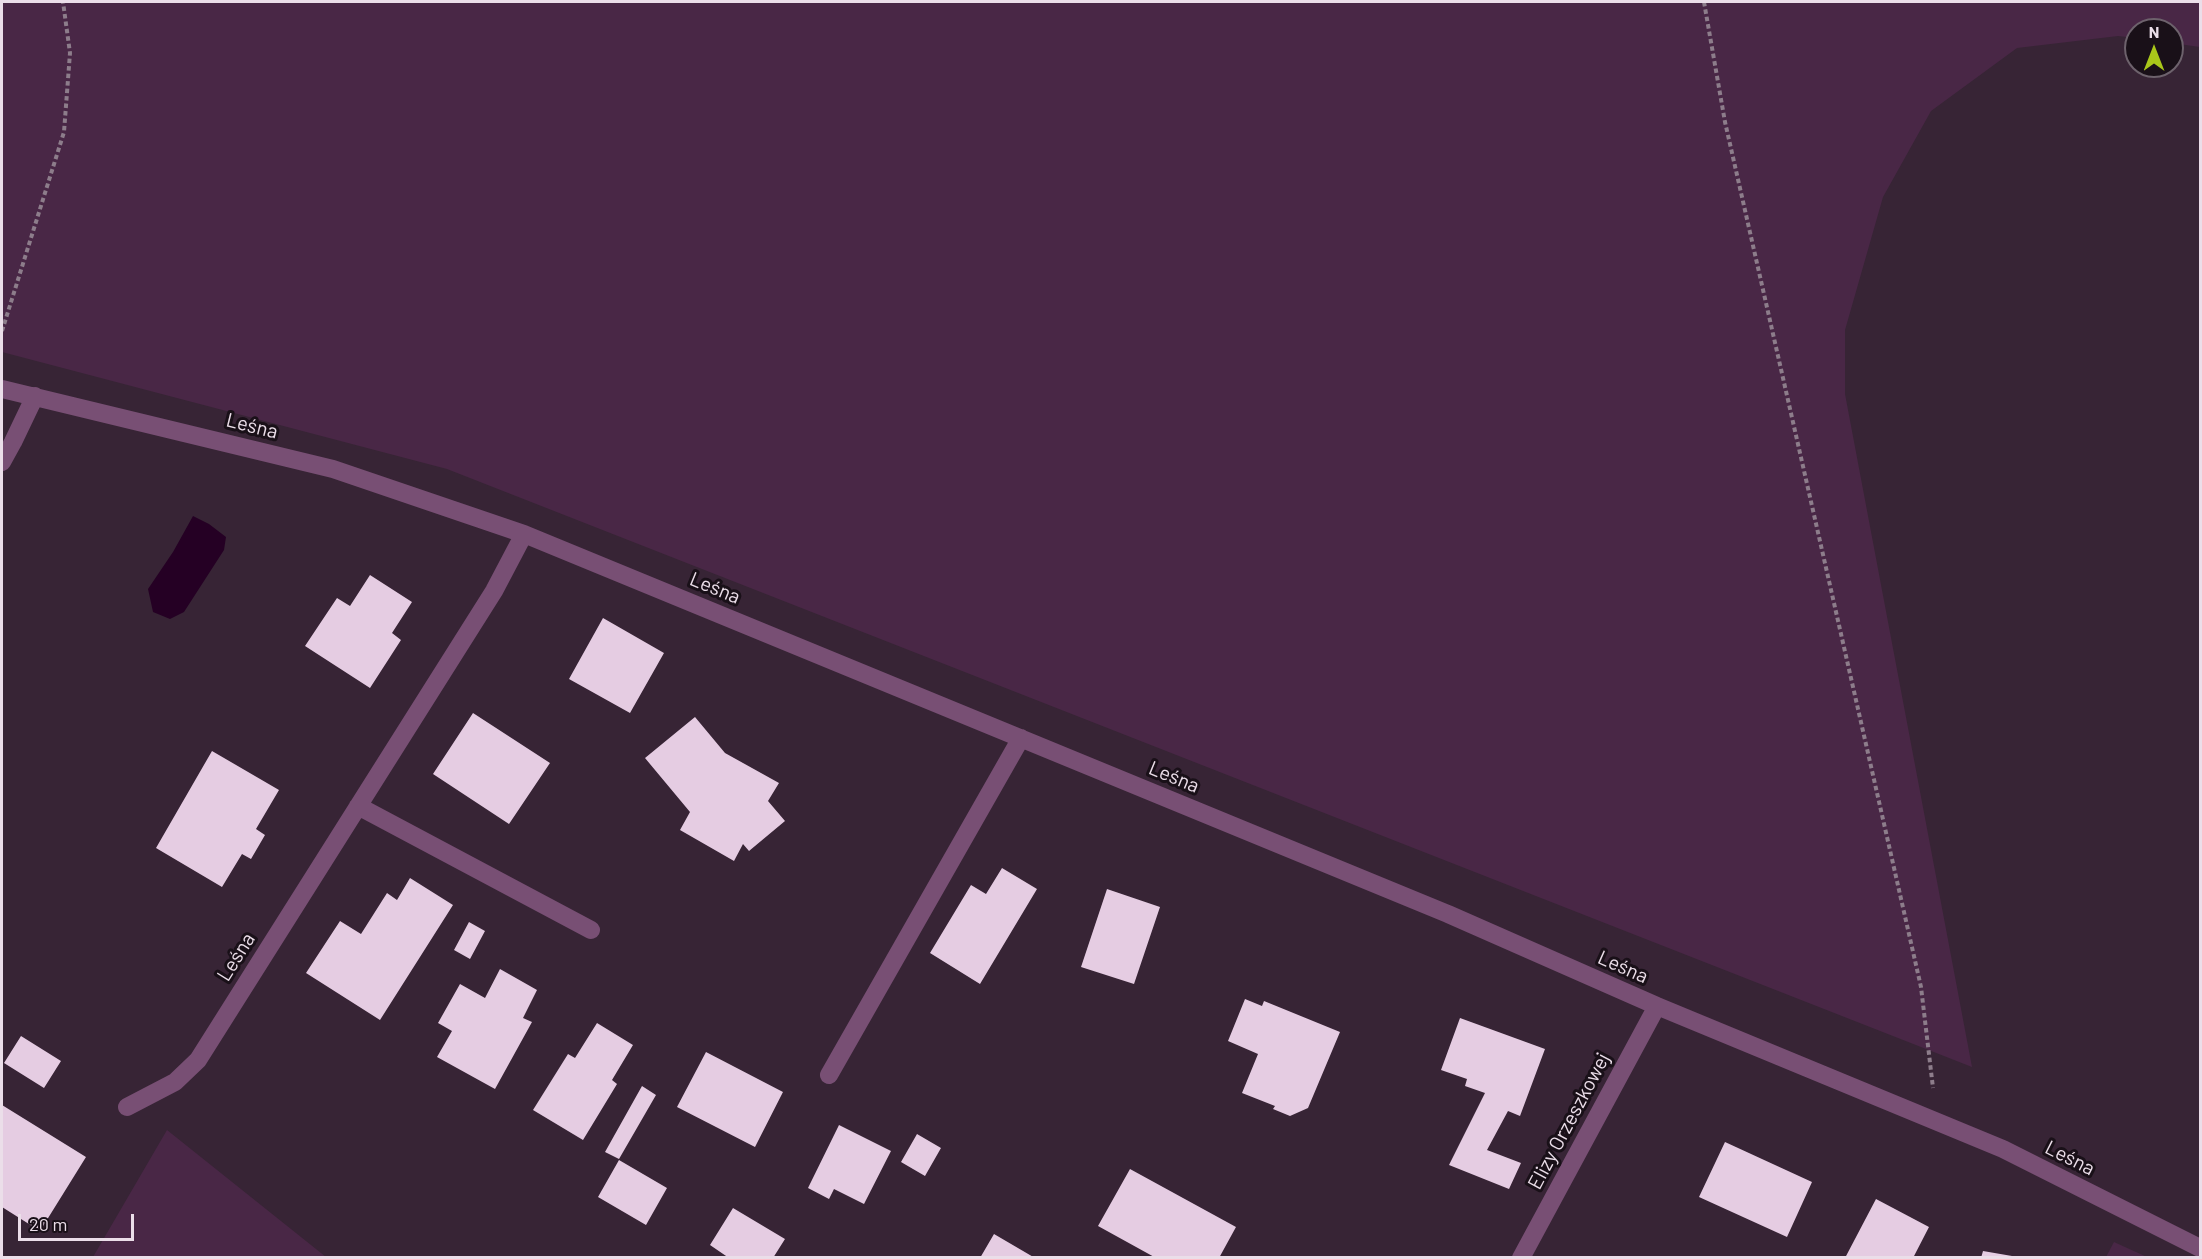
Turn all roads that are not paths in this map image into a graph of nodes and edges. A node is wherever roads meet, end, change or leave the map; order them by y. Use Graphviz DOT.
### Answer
graph roads {
  1 [pos="2,389"];
  2 [pos="35,396"];
  3 [pos="2,462"];
  4 [pos="524,534"];
  5 [pos="1021,738"];
  6 [pos="358,806"];
  7 [pos="591,930"];
  8 [pos="1657,1006"];
  9 [pos="829,1075"];
  10 [pos="127,1107"];
  11 [pos="2200,1248"];
  12 [pos="1521,1257"];
  1 -- 2 [label="street, Leśna"];
  2 -- 3 [label="street"];
  2 -- 4 [label="street, Leśna"];
  4 -- 5 [label="street, Leśna"];
  4 -- 6 [label="street, Leśna"];
  5 -- 8 [label="street, Leśna"];
  5 -- 9 [label="street"];
  6 -- 7 [label="street"];
  6 -- 10 [label="street, Leśna"];
  8 -- 11 [label="street, Leśna"];
  8 -- 12 [label="street, Elizy Orzeszkowej"];
}
